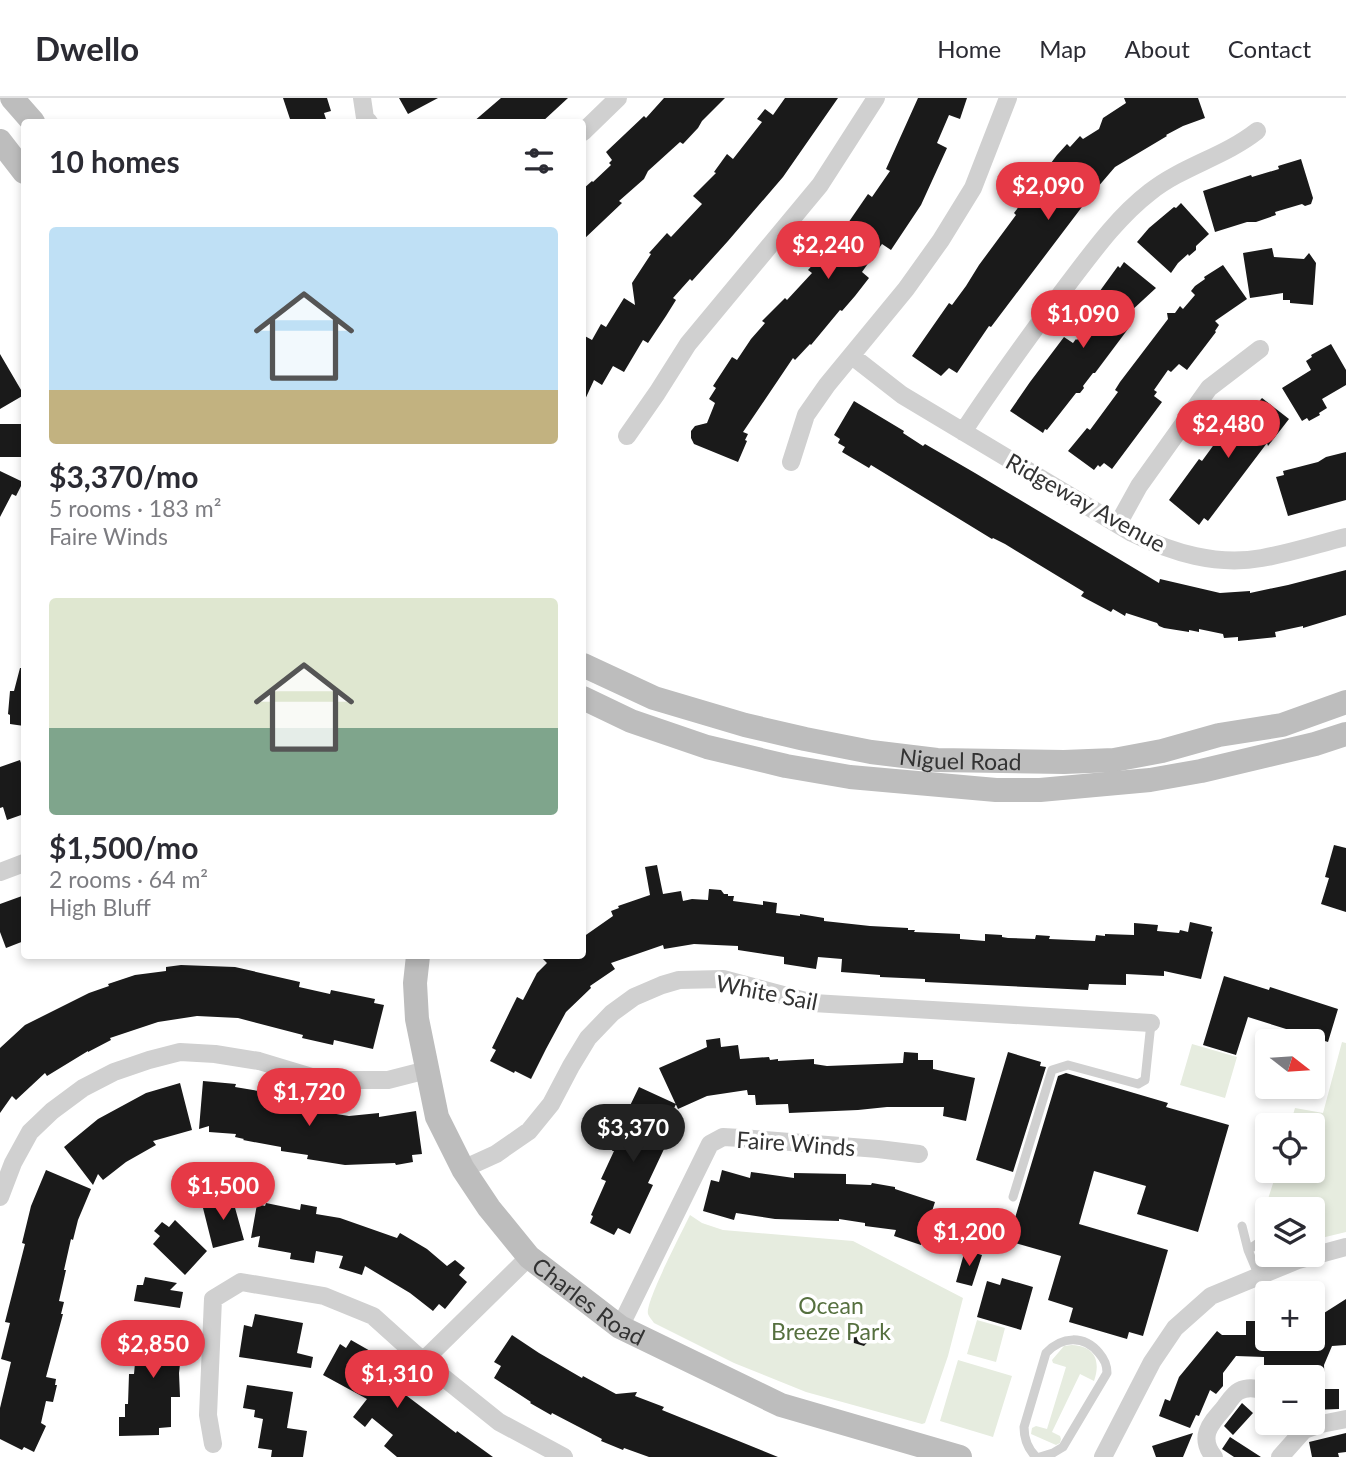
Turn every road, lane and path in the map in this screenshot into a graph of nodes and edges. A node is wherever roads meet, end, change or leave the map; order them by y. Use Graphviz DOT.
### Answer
graph roads {
  1 [pos="12,98"];
  2 [pos="362,98"];
  3 [pos="618,98"];
  4 [pos="876,98"];
  5 [pos="1008,98"];
  6 [pos="30,119"];
  7 [pos="366,119"];
  8 [pos="586,129"];
  9 [pos="1256,131"];
  10 [pos="0,141"];
  11 [pos="21,168"];
  12 [pos="1260,349"];
  13 [pos="852,356"];
  14 [pos="962,432"];
  15 [pos="627,436"];
  16 [pos="792,462"];
  17 [pos="1118,524"];
  18 [pos="1346,537"];
  19 [pos="586,666"];
  20 [pos="586,699"];
  21 [pos="1346,702"];
  22 [pos="1345,737"];
  23 [pos="21,864"];
  24 [pos="0,872"];
  25 [pos="418,959"];
  26 [pos="1151,1023"];
  27 [pos="427,1070"];
  28 [pos="919,1154"];
  29 [pos="463,1169"];
  30 [pos="0,1196"];
  31 [pos="1013,1197"];
  32 [pos="1242,1226"];
  33 [pos="1255,1245"];
  34 [pos="1346,1247"];
  35 [pos="1248,1250"];
  36 [pos="529,1257"];
  37 [pos="1259,1276"];
  38 [pos="620,1327"];
  39 [pos="423,1361"];
  40 [pos="1255,1388"];
  41 [pos="1346,1419"];
  42 [pos="1325,1423"];
  43 [pos="1295,1435"];
  44 [pos="213,1444"];
  45 [pos="564,1457"];
  46 [pos="960,1457"];
  47 [pos="1038,1457"];
  48 [pos="1103,1457"];
  49 [pos="1214,1457"];
  50 [pos="1280,1457"];
  1 -- 6 [label="main road"];
  2 -- 7 [label="street"];
  3 -- 8 [label="street"];
  4 -- 15 [label="street"];
  5 -- 13 [label="street"];
  9 -- 14 [label="street"];
  10 -- 11 [label="main road"];
  12 -- 17 [label="street"];
  13 -- 14 [label="street, Ridgeway Avenue"];
  13 -- 16 [label="street"];
  14 -- 17 [label="street, Ridgeway Avenue"];
  17 -- 18 [label="street, Ridgeway Avenue"];
  19 -- 21 [label="main road, Niguel Road"];
  20 -- 22 [label="main road, Niguel Road"];
  23 -- 24 [label="street"];
  25 -- 27 [label="main road, Charles Road"];
  26 -- 29 [label="street, White Sail"];
  26 -- 31 [label="lane"];
  27 -- 29 [label="main road, Charles Road"];
  27 -- 30 [label="street"];
  28 -- 38 [label="street, Faire Winds"];
  29 -- 36 [label="main road, Charles Road"];
  32 -- 35 [label="lane"];
  33 -- 35 [label="lane"];
  34 -- 37 [label="street"];
  35 -- 37 [label="lane"];
  36 -- 38 [label="main road, Charles Road"];
  36 -- 39 [label="street"];
  37 -- 48 [label="street"];
  38 -- 46 [label="main road, Charles Road"];
  39 -- 44 [label="street"];
  39 -- 45 [label="street"];
  40 -- 49 [label="street"];
  41 -- 42 [label="street"];
  43 -- 50 [label="street"];
  47 -- 47 [label="lane"];
}
